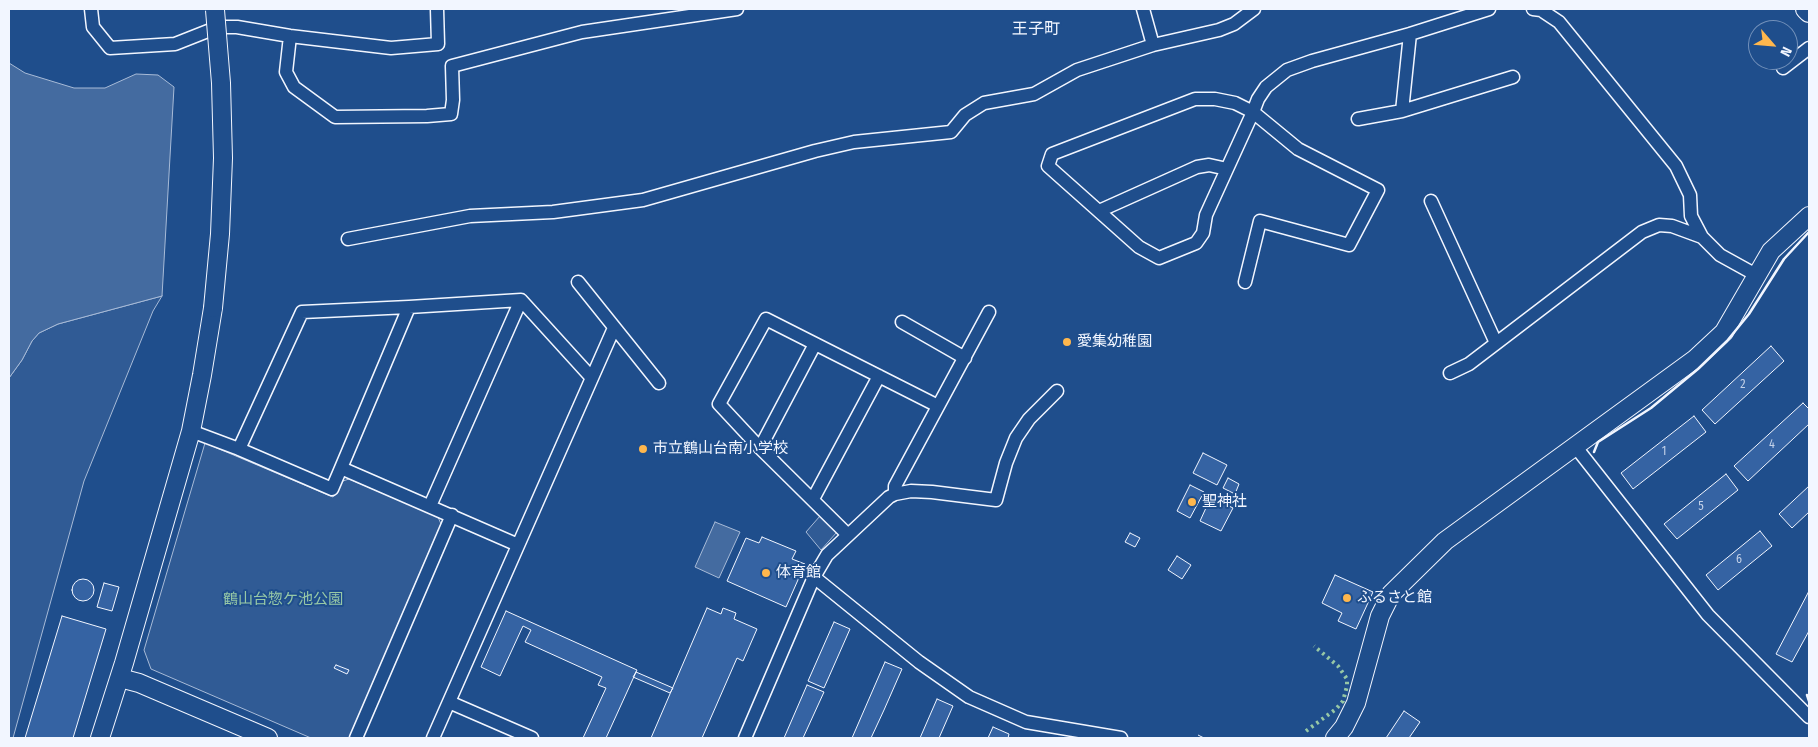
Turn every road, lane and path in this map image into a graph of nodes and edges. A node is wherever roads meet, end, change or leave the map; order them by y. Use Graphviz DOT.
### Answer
graph roads {
  1 [pos="91,9"];
  2 [pos="215,9"];
  3 [pos="437,9"];
  4 [pos="737,9"];
  5 [pos="1143,9"];
  6 [pos="1254,9"];
  7 [pos="1489,9"];
  8 [pos="1533,9"];
  9 [pos="1806,9"];
  10 [pos="1809,12"];
  11 [pos="1410,34"];
  12 [pos="290,36"];
  13 [pos="1153,45"];
  14 [pos="1809,48"];
  15 [pos="1798,56"];
  16 [pos="1513,76"];
  17 [pos="1402,111"];
  18 [pos="1253,112"];
  19 [pos="1358,119"];
  20 [pos="1227,168"];
  21 [pos="1431,201"];
  22 [pos="1099,211"];
  23 [pos="1809,216"];
  24 [pos="1702,237"];
  25 [pos="348,240"];
  26 [pos="1758,276"];
  27 [pos="578,282"];
  28 [pos="1245,282"];
  29 [pos="521,300"];
  30 [pos="409,308"];
  31 [pos="989,312"];
  32 [pos="902,322"];
  33 [pos="614,328"];
  34 [pos="1496,343"];
  35 [pos="816,344"];
  36 [pos="964,358"];
  37 [pos="1450,373"];
  38 [pos="879,376"];
  39 [pos="592,377"];
  40 [pos="659,383"];
  41 [pos="1057,391"];
  42 [pos="938,406"];
  43 [pos="191,431"];
  44 [pos="1575,446"];
  45 [pos="760,448"];
  46 [pos="238,449"];
  47 [pos="341,468"];
  48 [pos="895,494"];
  49 [pos="813,499"];
  50 [pos="430,506"];
  51 [pos="452,516"];
  52 [pos="847,534"];
  53 [pos="518,545"];
  54 [pos="814,578"];
  55 [pos="120,678"];
  56 [pos="449,702"];
  57 [pos="1809,717"];
  58 [pos="100,738"];
  59 [pos="268,738"];
  60 [pos="356,738"];
  61 [pos="433,738"];
  62 [pos="532,738"];
  63 [pos="745,738"];
  64 [pos="1121,738"];
  65 [pos="1335,738"];
  1 -- 12 [label="street"];
  2 -- 43 [label="street, bridge"];
  3 -- 12 [label="street"];
  4 -- 12 [label="street"];
  5 -- 13 [label="street"];
  6 -- 13 [label="street"];
  7 -- 11 [label="street"];
  8 -- 24 [label="street"];
  9 -- 10 [label="main road"];
  11 -- 17 [label="street"];
  11 -- 18 [label="street"];
  13 -- 25 [label="street"];
  14 -- 15 [label="street"];
  16 -- 17 [label="street"];
  17 -- 19 [label="street"];
  18 -- 20 [label="street"];
  18 -- 22 [label="street"];
  18 -- 28 [label="street"];
  20 -- 22 [label="street"];
  20 -- 22 [label="street"];
  21 -- 34 [label="street"];
  23 -- 26 [label="street"];
  24 -- 26 [label="street"];
  24 -- 34 [label="street"];
  26 -- 44 [label="street"];
  27 -- 33 [label="street"];
  29 -- 30 [label="street"];
  29 -- 39 [label="street"];
  29 -- 50 [label="street"];
  30 -- 46 [label="street"];
  30 -- 47 [label="street"];
  31 -- 36 [label="street"];
  32 -- 36 [label="street"];
  33 -- 39 [label="street"];
  33 -- 40 [label="street"];
  34 -- 37 [label="street"];
  35 -- 38 [label="street"];
  35 -- 45 [label="street"];
  35 -- 45 [label="street"];
  36 -- 42 [label="street"];
  38 -- 42 [label="street"];
  38 -- 49 [label="street"];
  39 -- 53 [label="street"];
  41 -- 48 [label="street"];
  42 -- 48 [label="street"];
  43 -- 46 [label="street"];
  43 -- 55 [label="street"];
  44 -- 57 [label="street"];
  44 -- 65 [label="street"];
  45 -- 49 [label="street"];
  46 -- 47 [label="street"];
  47 -- 50 [label="street"];
  48 -- 52 [label="street"];
  49 -- 52 [label="street"];
  50 -- 51 [label="street"];
  51 -- 53 [label="street"];
  51 -- 60 [label="street"];
  52 -- 54 [label="street"];
  53 -- 56 [label="street"];
  54 -- 63 [label="street"];
  54 -- 64 [label="street"];
  55 -- 58 [label="street"];
  55 -- 59 [label="street"];
  56 -- 61 [label="street"];
  56 -- 62 [label="street"];
}
